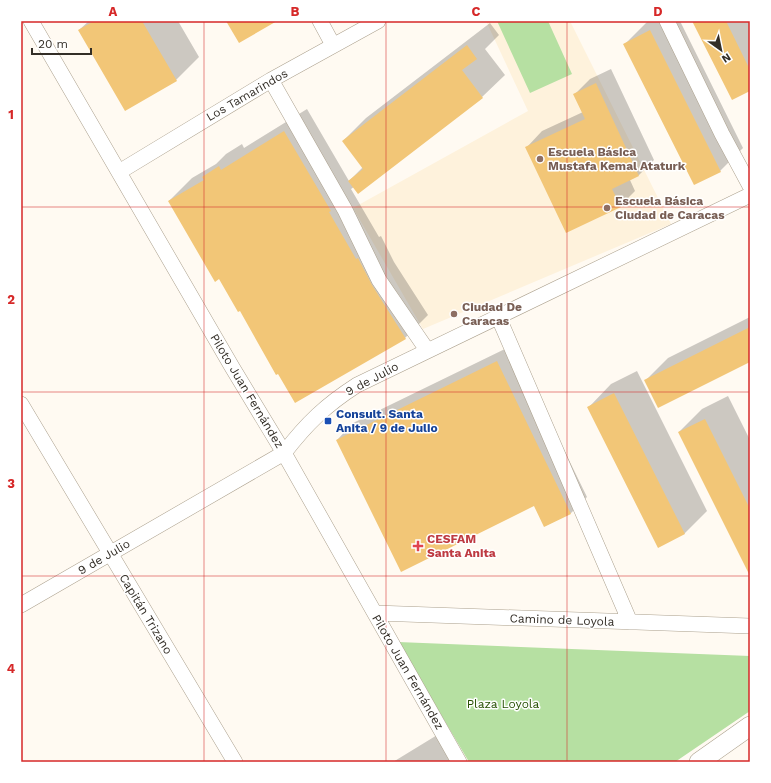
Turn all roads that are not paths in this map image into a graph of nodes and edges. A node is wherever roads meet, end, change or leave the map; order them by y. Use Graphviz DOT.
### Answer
graph roads {
  1 [pos="31,21"];
  2 [pos="320,21"];
  3 [pos="378,21"];
  4 [pos="667,21"];
  5 [pos="333,45"];
  6 [pos="271,80"];
  7 [pos="119,172"];
  8 [pos="750,186"];
  9 [pos="750,195"];
  10 [pos="498,316"];
  11 [pos="427,350"];
  12 [pos="21,404"];
  13 [pos="284,453"];
  14 [pos="110,554"];
  15 [pos="21,605"];
  16 [pos="375,613"];
  17 [pos="630,622"];
  18 [pos="750,626"];
  19 [pos="750,726"];
  20 [pos="235,762"];
  21 [pos="459,762"];
  22 [pos="699,762"];
  1 -- 7 [label="street, Piloto Juan Fernández"];
  2 -- 5 [label="street"];
  3 -- 5 [label="street, Los Tamarindos"];
  4 -- 8 [label="street"];
  5 -- 6 [label="street, Los Tamarindos"];
  6 -- 7 [label="street, Los Tamarindos"];
  6 -- 11 [label="street"];
  7 -- 13 [label="street, Piloto Juan Fernández"];
  9 -- 10 [label="street, 9 de Julio"];
  10 -- 11 [label="street, 9 de Julio"];
  10 -- 17 [label="street"];
  11 -- 13 [label="street, 9 de Julio"];
  12 -- 14 [label="street, Capitán Trizano"];
  13 -- 14 [label="street, 9 de Julio"];
  13 -- 16 [label="street, Piloto Juan Fernández"];
  14 -- 15 [label="street, 9 de Julio"];
  14 -- 20 [label="street, Capitán Trizano"];
  16 -- 17 [label="street, Camino de Loyola"];
  16 -- 21 [label="street, Piloto Juan Fernández"];
  17 -- 18 [label="street, Camino de Loyola"];
  19 -- 22 [label="street"];
}
